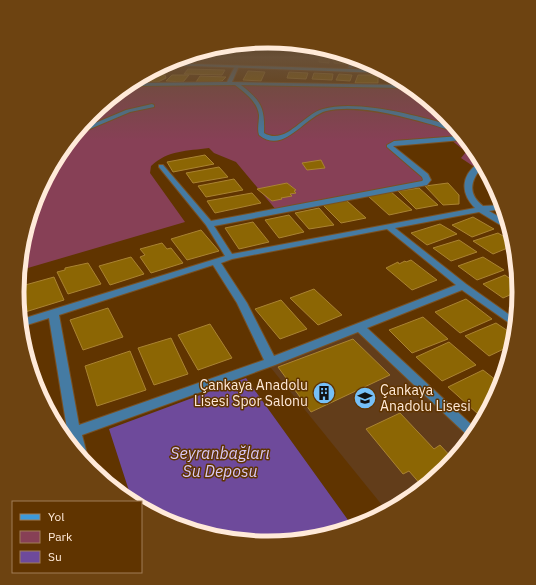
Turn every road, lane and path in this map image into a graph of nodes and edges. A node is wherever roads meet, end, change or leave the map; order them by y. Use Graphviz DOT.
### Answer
graph roads {
  1 [pos="239,85"];
  2 [pos="328,85"];
  3 [pos="396,87"];
  4 [pos="399,87"];
  5 [pos="152,106"];
  6 [pos="446,126"];
  7 [pos="88,128"];
  8 [pos="457,138"];
  9 [pos="161,166"];
  10 [pos="477,167"];
  11 [pos="496,208"];
  12 [pos="480,209"];
  13 [pos="502,222"];
  14 [pos="209,224"];
  15 [pos="388,226"];
  16 [pos="230,257"];
  17 [pos="215,261"];
  18 [pos="462,286"];
  19 [pos="52,313"];
  20 [pos="510,320"];
  21 [pos="26,322"];
  22 [pos="359,327"];
  23 [pos="271,362"];
  24 [pos="469,430"];
  25 [pos="70,434"];
  1 -- 6 [label="street"];
  2 -- 3 [label="street"];
  3 -- 4 [label="street"];
  5 -- 7 [label="street"];
  8 -- 14 [label="street"];
  9 -- 14 [label="street"];
  10 -- 12 [label="street"];
  11 -- 12 [label="street"];
  12 -- 13 [label="street"];
  12 -- 15 [label="street"];
  14 -- 16 [label="street"];
  15 -- 16 [label="street"];
  15 -- 18 [label="street"];
  16 -- 17 [label="street"];
  17 -- 19 [label="street"];
  17 -- 23 [label="street"];
  18 -- 20 [label="street"];
  18 -- 22 [label="street"];
  19 -- 21 [label="street"];
  19 -- 25 [label="street"];
  22 -- 23 [label="street"];
  22 -- 24 [label="street"];
  23 -- 25 [label="street"];
}
